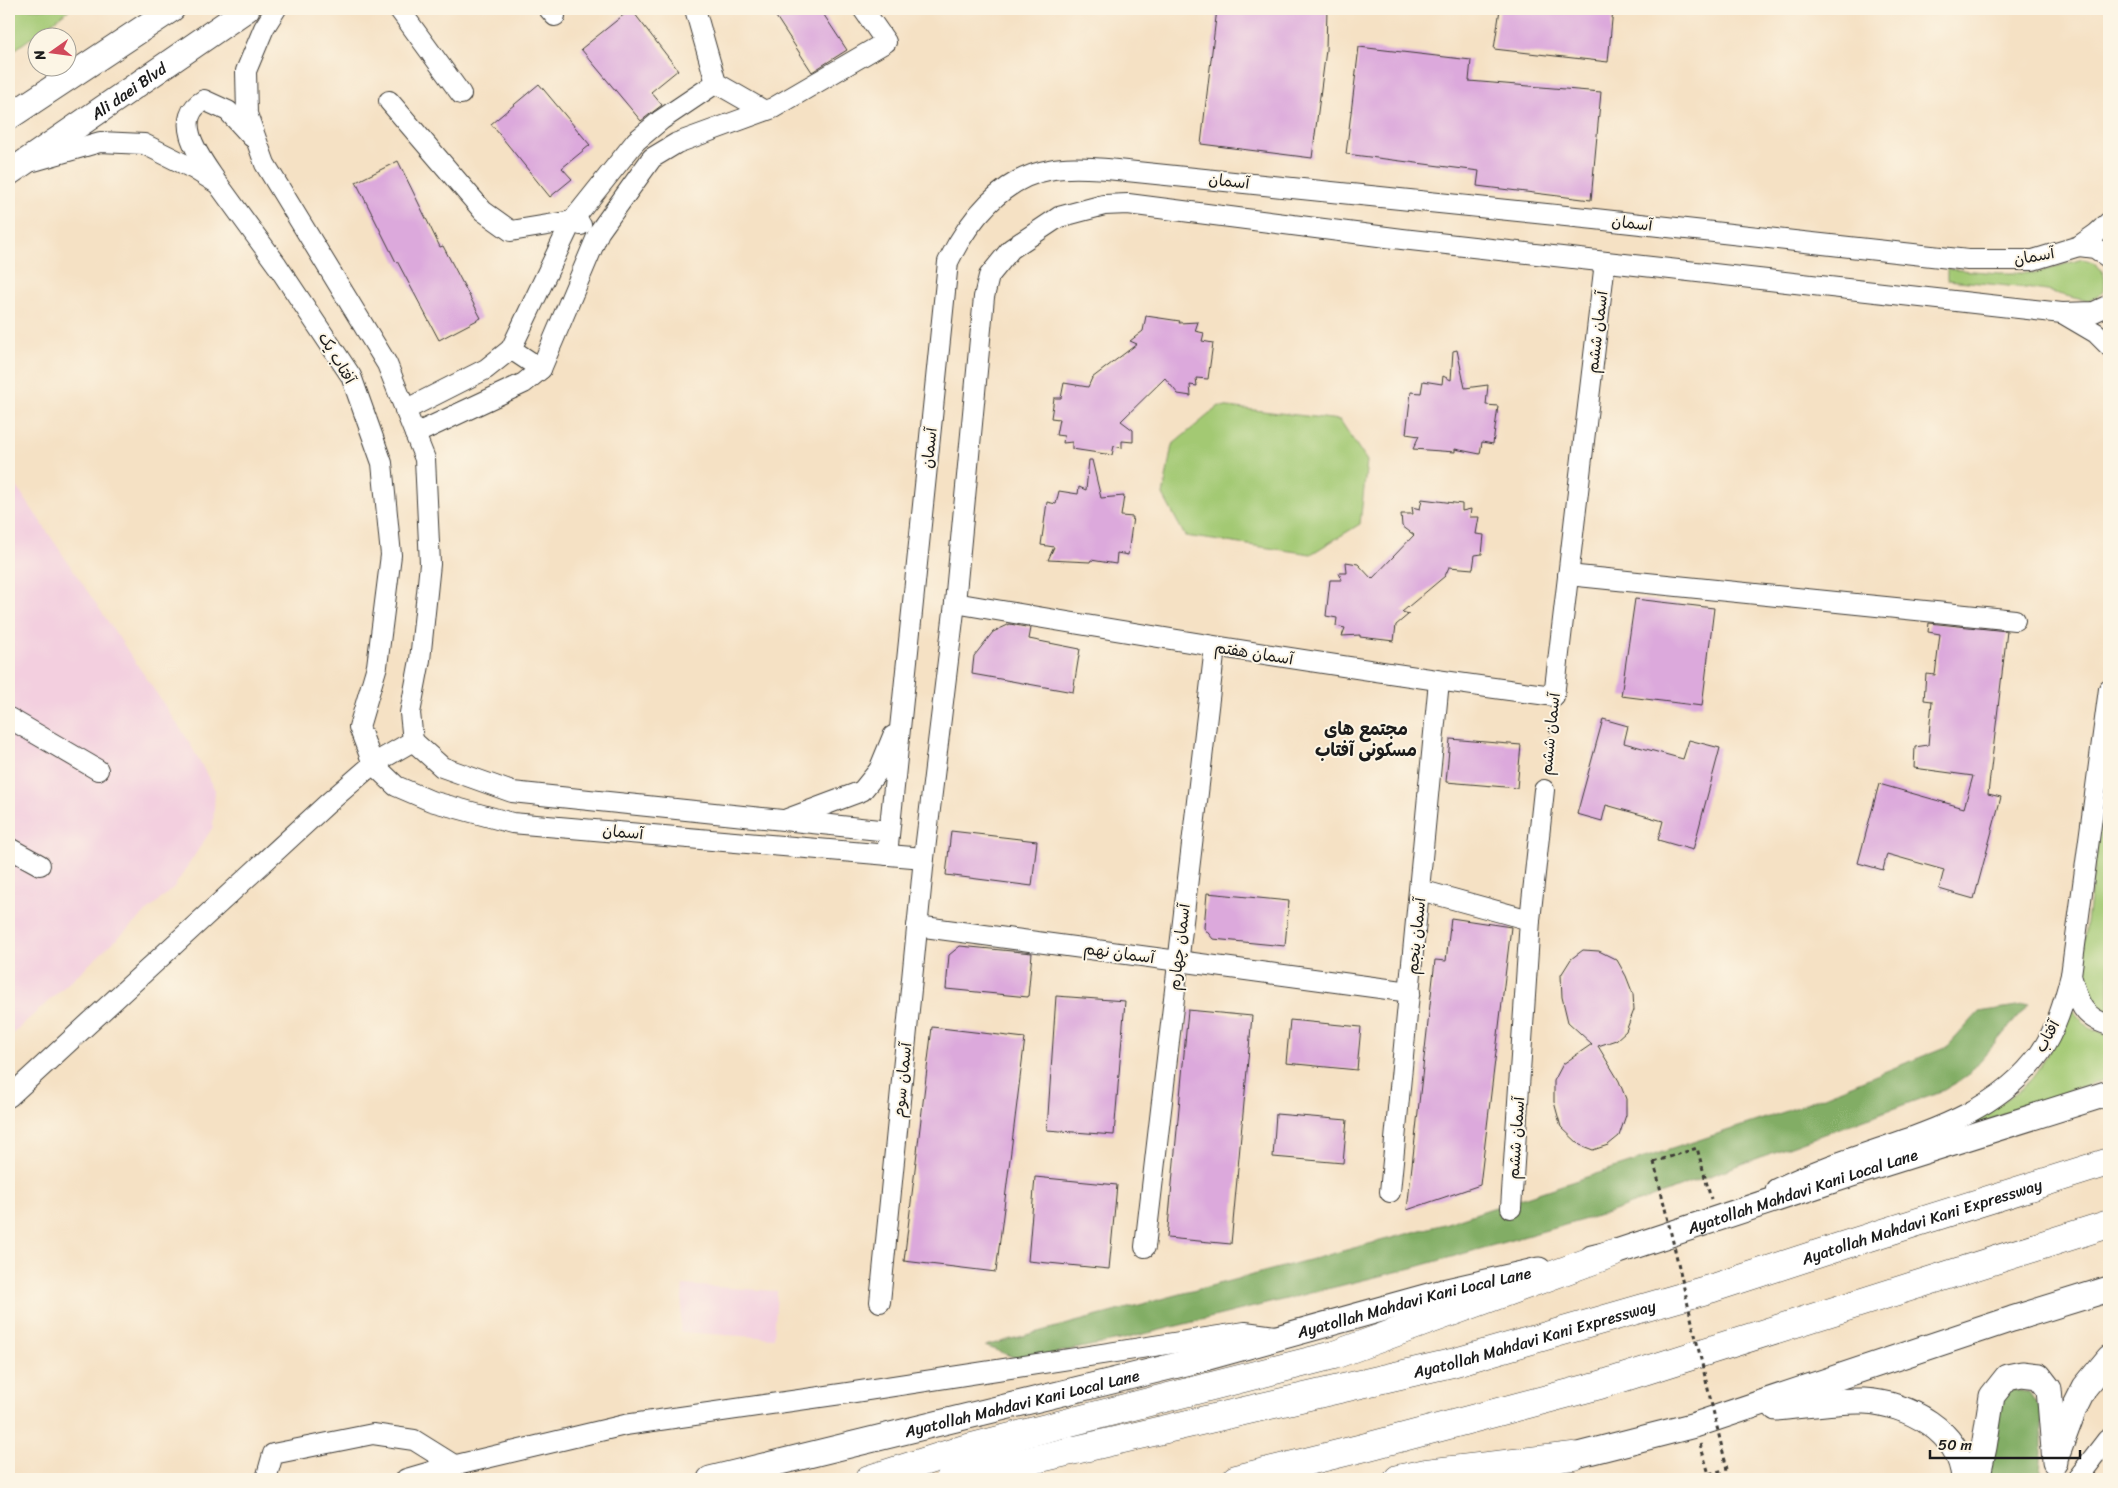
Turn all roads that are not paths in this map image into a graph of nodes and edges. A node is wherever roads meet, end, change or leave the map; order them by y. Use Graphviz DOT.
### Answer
graph roads {
  1 [pos="172,9"];
  2 [pos="248,9"];
  3 [pos="276,9"];
  4 [pos="399,9"];
  5 [pos="695,9"];
  6 [pos="864,9"];
  7 [pos="716,83"];
  8 [pos="462,94"];
  9 [pos="389,101"];
  10 [pos="763,110"];
  11 [pos="9,117"];
  12 [pos="661,120"];
  13 [pos="257,143"];
  14 [pos="677,143"];
  15 [pos="15,169"];
  16 [pos="218,184"];
  17 [pos="572,221"];
  18 [pos="2109,222"];
  19 [pos="599,232"];
  20 [pos="2079,246"];
  21 [pos="2109,258"];
  22 [pos="1605,262"];
  23 [pos="2109,305"];
  24 [pos="2062,313"];
  25 [pos="2109,346"];
  26 [pos="511,349"];
  27 [pos="541,369"];
  28 [pos="405,410"];
  29 [pos="415,434"];
  30 [pos="1568,575"];
  31 [pos="955,604"];
  32 [pos="2015,620"];
  33 [pos="1214,648"];
  34 [pos="1440,681"];
  35 [pos="2109,689"];
  36 [pos="1554,696"];
  37 [pos="902,716"];
  38 [pos="9,718"];
  39 [pos="413,741"];
  40 [pos="373,764"];
  41 [pos="98,770"];
  42 [pos="1544,790"];
  43 [pos="783,820"];
  44 [pos="889,831"];
  45 [pos="9,848"];
  46 [pos="887,855"];
  47 [pos="924,858"];
  48 [pos="40,865"];
  49 [pos="1420,890"];
  50 [pos="1530,920"];
  51 [pos="917,926"];
  52 [pos="1178,961"];
  53 [pos="2071,975"];
  54 [pos="1410,992"];
  55 [pos="2109,1025"];
  56 [pos="2109,1093"];
  57 [pos="9,1097"];
  58 [pos="2109,1162"];
  59 [pos="1390,1192"];
  60 [pos="1511,1208"];
  61 [pos="1747,1208"];
  62 [pos="2109,1224"];
  63 [pos="1145,1247"];
  64 [pos="1613,1253"];
  65 [pos="2109,1289"];
  66 [pos="880,1302"];
  67 [pos="1282,1336"];
  68 [pos="2109,1358"];
  69 [pos="1695,1425"];
  70 [pos="2109,1440"];
  71 [pos="1573,1456"];
  72 [pos="454,1465"];
  73 [pos="2054,1471"];
  74 [pos="266,1479"];
  75 [pos="406,1479"];
  76 [pos="710,1479"];
  77 [pos="869,1479"];
  78 [pos="950,1479"];
  79 [pos="1236,1479"];
  80 [pos="1398,1479"];
  81 [pos="1486,1479"];
  82 [pos="1964,1479"];
  83 [pos="1977,1479"];
  84 [pos="2077,1479"];
  1 -- 11 [label="main road"];
  2 -- 15 [label="main road, Ali daei Blvd"];
  3 -- 13 [label="street"];
  4 -- 8 [label="street"];
  5 -- 7 [label="street"];
  6 -- 10 [label="street"];
  7 -- 10 [label="street"];
  7 -- 12 [label="street"];
  9 -- 17 [label="street"];
  10 -- 14 [label="street"];
  12 -- 14 [label="street"];
  12 -- 17 [label="street"];
  13 -- 16 [label="street"];
  13 -- 28 [label="street"];
  14 -- 19 [label="street"];
  15 -- 16 [label="street, آفتاب یک"];
  16 -- 40 [label="street, آفتاب یک"];
  17 -- 19 [label="street"];
  17 -- 26 [label="street"];
  18 -- 20 [label="street, آسمان"];
  19 -- 27 [label="street"];
  20 -- 21 [label="street"];
  20 -- 37 [label="street, آسمان"];
  22 -- 24 [label="street"];
  22 -- 30 [label="street, آسمان ششم"];
  22 -- 31 [label="street"];
  23 -- 24 [label="street"];
  24 -- 25 [label="street"];
  26 -- 27 [label="street"];
  26 -- 28 [label="street"];
  27 -- 29 [label="street"];
  28 -- 29 [label="street"];
  29 -- 39 [label="street"];
  30 -- 32 [label="street"];
  30 -- 36 [label="street, آسمان ششم"];
  31 -- 33 [label="street, آسمان هفتم"];
  31 -- 47 [label="street"];
  33 -- 34 [label="street, آسمان هفتم"];
  33 -- 52 [label="street, آسمان چهارم"];
  34 -- 36 [label="street, آسمان هفتم"];
  34 -- 49 [label="street, آسمان پنجم"];
  35 -- 53 [label="street, آفتاب"];
  37 -- 43 [label="street"];
  37 -- 44 [label="street, آسمان"];
  38 -- 41 [label="street"];
  39 -- 40 [label="street"];
  39 -- 43 [label="street, آسمان"];
  40 -- 46 [label="street, آسمان"];
  40 -- 57 [label="street"];
  42 -- 50 [label="street, آسمان ششم"];
  43 -- 44 [label="street, آسمان"];
  44 -- 46 [label="street, آسمان"];
  45 -- 48 [label="street"];
  46 -- 47 [label="street, آسمان"];
  47 -- 51 [label="street, آسمان سوم"];
  49 -- 50 [label="street"];
  49 -- 54 [label="street, آسمان پنجم"];
  50 -- 60 [label="street, آسمان ششم"];
  51 -- 52 [label="street, آسمان نهم"];
  51 -- 66 [label="street, آسمان سوم"];
  52 -- 54 [label="street, آسمان نهم"];
  52 -- 63 [label="street, آسمان چهارم"];
  53 -- 55 [label="street"];
  53 -- 61 [label="street, آفتاب"];
  54 -- 59 [label="street, آسمان پنجم"];
  56 -- 61 [label="main road, Ayatollah Mahdavi Kani Local Lane"];
  58 -- 78 [label="highway, Ayatollah Mahdavi Kani Expressway"];
  61 -- 64 [label="main road, Ayatollah Mahdavi Kani Local Lane"];
  62 -- 79 [label="highway"];
  64 -- 67 [label="main road, Ayatollah Mahdavi Kani Local Lane"];
  64 -- 77 [label="highway"];
  65 -- 69 [label="main road"];
  67 -- 72 [label="street"];
  67 -- 76 [label="main road, Ayatollah Mahdavi Kani Local Lane"];
  68 -- 73 [label="main road"];
  69 -- 71 [label="main road"];
  69 -- 82 [label="main road"];
  70 -- 84 [label="street"];
  71 -- 80 [label="highway"];
  71 -- 81 [label="main road"];
  72 -- 74 [label="street"];
  72 -- 75 [label="street"];
  73 -- 83 [label="main road"];
}
